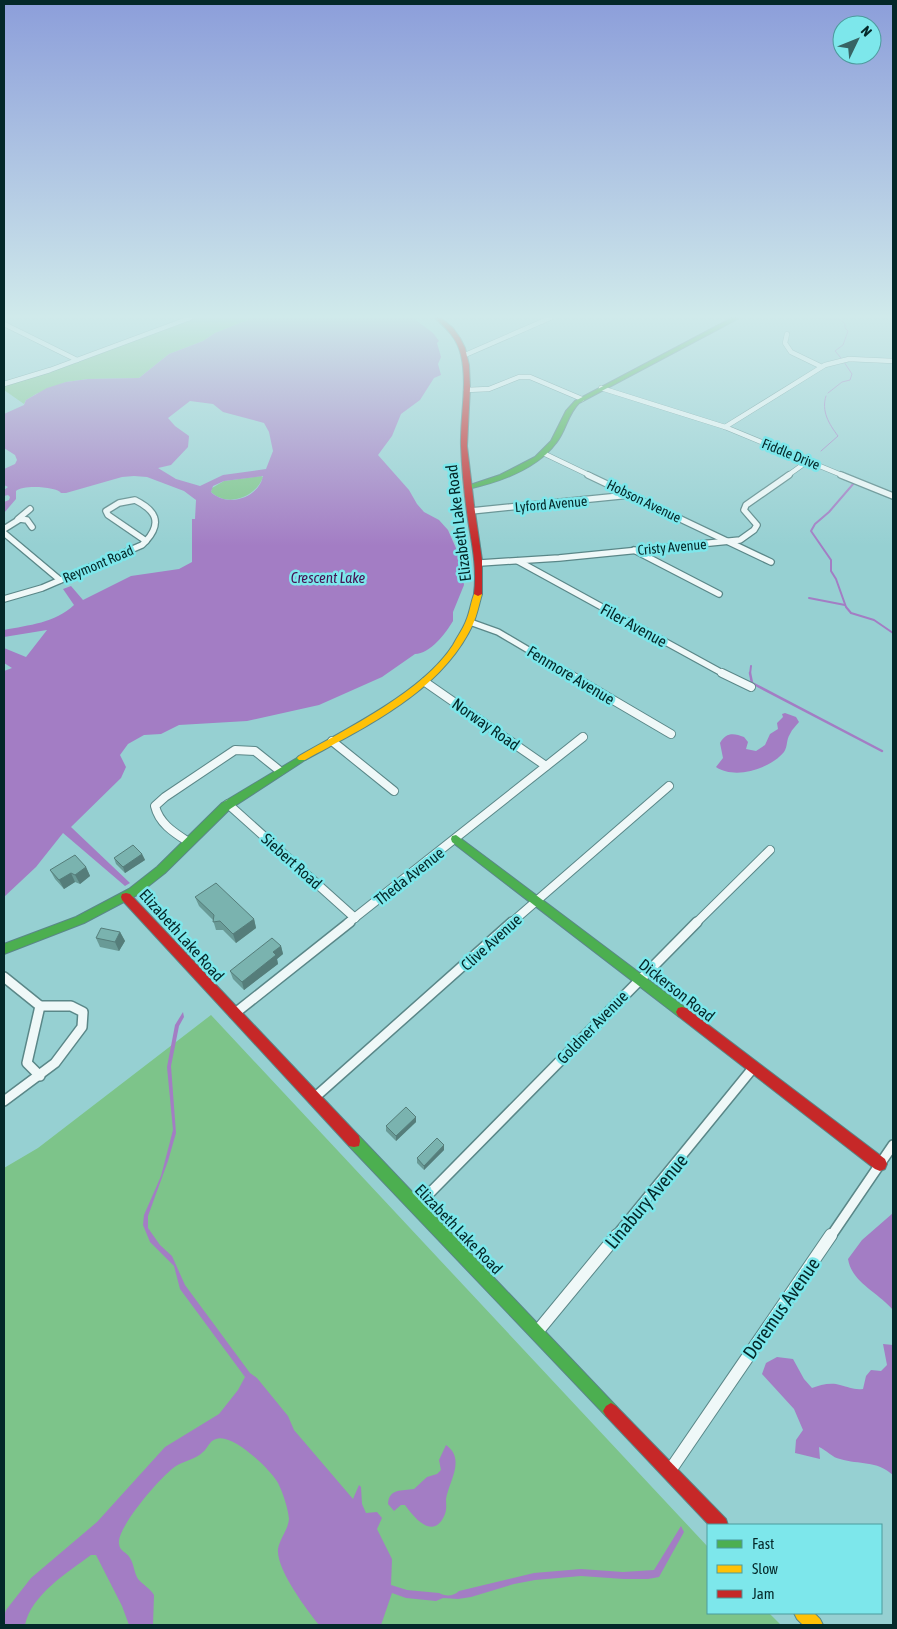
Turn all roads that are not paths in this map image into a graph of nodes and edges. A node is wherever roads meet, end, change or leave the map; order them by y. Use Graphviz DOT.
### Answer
graph roads {
  1 [pos="466,394"];
  2 [pos="572,394"];
  3 [pos="590,394"];
  4 [pos="621,394"];
  5 [pos="776,394"];
  6 [pos="582,398"];
  7 [pos="725,427"];
  8 [pos="543,453"];
  9 [pos="808,461"];
  10 [pos="468,487"];
  11 [pos="892,494"];
  12 [pos="631,495"];
  13 [pos="30,508"];
  14 [pos="471,511"];
  15 [pos="18,519"];
  16 [pos="32,527"];
  17 [pos="4,532"];
  18 [pos="146,541"];
  19 [pos="728,542"];
  20 [pos="634,550"];
  21 [pos="518,561"];
  22 [pos="771,562"];
  23 [pos="480,563"];
  24 [pos="60,580"];
  25 [pos="719,594"];
  26 [pos="4,599"];
  27 [pos="470,622"];
  28 [pos="425,682"];
  29 [pos="750,687"];
  30 [pos="671,734"];
  31 [pos="583,737"];
  32 [pos="332,741"];
  33 [pos="546,766"];
  34 [pos="280,771"];
  35 [pos="669,786"];
  36 [pos="394,792"];
  37 [pos="228,804"];
  38 [pos="456,839"];
  39 [pos="187,841"];
  40 [pos="770,850"];
  41 [pos="126,897"];
  42 [pos="537,900"];
  43 [pos="355,918"];
  44 [pos="4,949"];
  45 [pos="4,977"];
  46 [pos="639,979"];
  47 [pos="40,1006"];
  48 [pos="234,1014"];
  49 [pos="753,1068"];
  50 [pos="40,1076"];
  51 [pos="314,1099"];
  52 [pos="4,1101"];
  53 [pos="893,1145"];
  54 [pos="880,1164"];
  55 [pos="416,1207"];
  56 [pos="537,1332"];
  57 [pos="669,1472"];
  58 [pos="719,1524"];
  59 [pos="803,1614"];
  60 [pos="814,1625"];
  1 -- 10 [label="street, Elizabeth Lake Road"];
  2 -- 6 [label="street"];
  3 -- 6 [label="street"];
  4 -- 7 [label="street, Fiddle Drive"];
  5 -- 7 [label="street"];
  6 -- 8 [label="street"];
  7 -- 9 [label="street, Fiddle Drive"];
  8 -- 10 [label="street"];
  8 -- 12 [label="street, Hobson Avenue"];
  9 -- 11 [label="street, Fiddle Drive"];
  9 -- 19 [label="street, Cristy Avenue"];
  10 -- 14 [label="street, Elizabeth Lake Road"];
  12 -- 14 [label="street, Lyford Avenue"];
  12 -- 19 [label="street, Hobson Avenue"];
  13 -- 15 [label="street"];
  14 -- 23 [label="street, Elizabeth Lake Road"];
  15 -- 16 [label="street"];
  15 -- 17 [label="street"];
  17 -- 24 [label="street"];
  18 -- 18 [label="street, Reymont Road"];
  18 -- 24 [label="street, Reymont Road"];
  19 -- 20 [label="street, Cristy Avenue"];
  19 -- 22 [label="street, Hobson Avenue"];
  20 -- 21 [label="street, Cristy Avenue"];
  20 -- 25 [label="street"];
  21 -- 23 [label="street, Cristy Avenue"];
  21 -- 29 [label="street, Filer Avenue"];
  23 -- 27 [label="street, Elizabeth Lake Road"];
  24 -- 26 [label="street, Reymont Road"];
  27 -- 28 [label="street, Elizabeth Lake Road"];
  27 -- 30 [label="street, Fenmore Avenue"];
  28 -- 32 [label="street, Elizabeth Lake Road"];
  28 -- 33 [label="street, Norway Road"];
  31 -- 33 [label="street, Theda Avenue"];
  32 -- 34 [label="street, Elizabeth Lake Road"];
  32 -- 36 [label="street"];
  33 -- 38 [label="street, Theda Avenue"];
  34 -- 37 [label="street, Elizabeth Lake Road"];
  34 -- 39 [label="street"];
  35 -- 42 [label="street, Clive Avenue"];
  37 -- 39 [label="street, Elizabeth Lake Road"];
  37 -- 43 [label="street, Siebert Road"];
  38 -- 42 [label="street, Dickerson Road"];
  38 -- 43 [label="street, Theda Avenue"];
  39 -- 41 [label="street, Elizabeth Lake Road"];
  40 -- 46 [label="street, Goldner Avenue"];
  41 -- 44 [label="street"];
  41 -- 48 [label="street, Elizabeth Lake Road"];
  42 -- 46 [label="street, Dickerson Road"];
  42 -- 51 [label="street, Clive Avenue"];
  43 -- 48 [label="street, Theda Avenue"];
  45 -- 47 [label="street"];
  46 -- 49 [label="street, Dickerson Road"];
  46 -- 55 [label="street, Goldner Avenue"];
  47 -- 50 [label="street"];
  47 -- 50 [label="street"];
  48 -- 51 [label="street, Elizabeth Lake Road"];
  49 -- 54 [label="street, Dickerson Road"];
  49 -- 56 [label="street, Linabury Avenue"];
  50 -- 52 [label="street"];
  51 -- 55 [label="street, Elizabeth Lake Road"];
  53 -- 54 [label="street, Doremus Avenue"];
  54 -- 57 [label="street, Doremus Avenue"];
  55 -- 56 [label="street, Elizabeth Lake Road"];
  56 -- 57 [label="street, Elizabeth Lake Road"];
  57 -- 58 [label="street, Elizabeth Lake Road"];
  59 -- 60 [label="street"];
}
